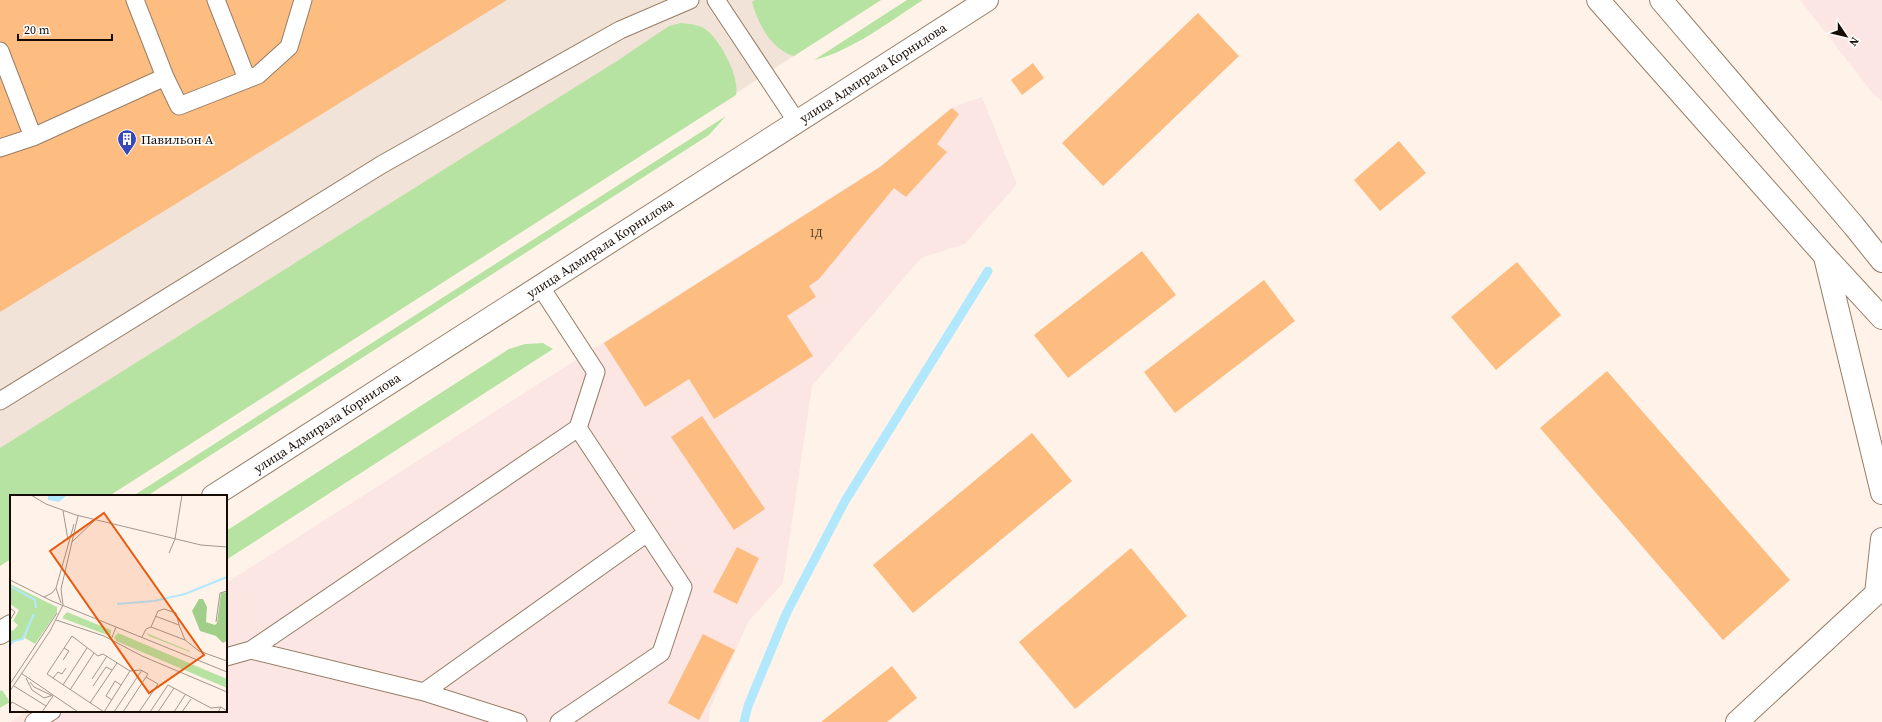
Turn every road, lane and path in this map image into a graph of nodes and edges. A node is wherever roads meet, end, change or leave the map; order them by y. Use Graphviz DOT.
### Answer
graph roads {
  1 [pos="135,0"];
  2 [pos="216,0"];
  3 [pos="303,0"];
  4 [pos="690,0"];
  5 [pos="716,0"];
  6 [pos="987,0"];
  7 [pos="1598,0"];
  8 [pos="1661,0"];
  9 [pos="0,51"];
  10 [pos="165,77"];
  11 [pos="247,79"];
  12 [pos="797,122"];
  13 [pos="33,136"];
  14 [pos="0,148"];
  15 [pos="1854,226"];
  16 [pos="1882,239"];
  17 [pos="1825,256"];
  18 [pos="1882,261"];
  19 [pos="540,286"];
  20 [pos="1882,318"];
  21 [pos="0,402"];
  22 [pos="578,428"];
  23 [pos="1882,493"];
  24 [pos="215,495"];
  25 [pos="647,533"];
  26 [pos="1882,539"];
  27 [pos="1879,591"];
  28 [pos="10,627"];
  29 [pos="0,633"];
  30 [pos="251,650"];
  31 [pos="227,657"];
  32 [pos="424,692"];
  33 [pos="50,712"];
  34 [pos="34,722"];
  35 [pos="518,722"];
  36 [pos="559,722"];
  37 [pos="1737,722"];
  1 -- 10 [label="lane"];
  2 -- 11 [label="lane"];
  3 -- 11 [label="lane"];
  4 -- 21 [label="lane"];
  5 -- 12 [label="lane"];
  6 -- 12 [label="street, улица Адмирала Корнилова"];
  7 -- 17 [label="street"];
  8 -- 15 [label="street"];
  9 -- 13 [label="lane"];
  10 -- 11 [label="lane"];
  10 -- 13 [label="lane"];
  12 -- 19 [label="street, улица Адмирала Корнилова"];
  13 -- 14 [label="lane"];
  15 -- 16 [label="street"];
  15 -- 18 [label="street"];
  17 -- 20 [label="street"];
  17 -- 23 [label="street"];
  19 -- 22 [label="lane"];
  19 -- 24 [label="street, улица Адмирала Корнилова"];
  22 -- 25 [label="lane"];
  22 -- 30 [label="lane"];
  25 -- 32 [label="lane"];
  25 -- 36 [label="lane"];
  26 -- 27 [label="street"];
  27 -- 37 [label="street"];
  28 -- 29 [label="street"];
  30 -- 31 [label="lane"];
  30 -- 32 [label="lane"];
  32 -- 35 [label="lane"];
  33 -- 34 [label="lane"];
}
